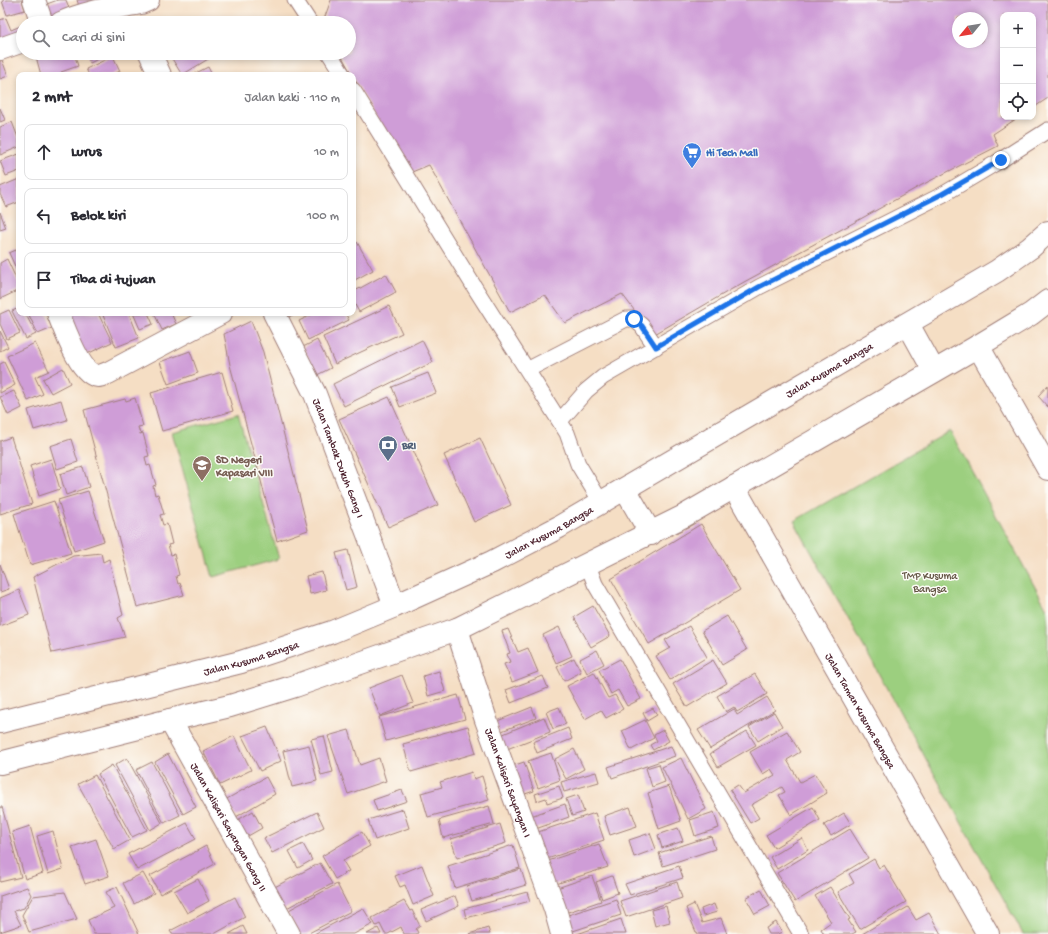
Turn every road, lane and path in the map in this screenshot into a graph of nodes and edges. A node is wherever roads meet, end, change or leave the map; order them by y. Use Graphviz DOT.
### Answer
graph roads {
  1 [pos="34,0"];
  2 [pos="295,0"];
  3 [pos="138,9"];
  4 [pos="40,16"];
  5 [pos="77,16"];
  6 [pos="305,16"];
  7 [pos="16,43"];
  8 [pos="0,49"];
  9 [pos="153,60"];
  10 [pos="333,60"];
  11 [pos="159,72"];
  12 [pos="341,72"];
  13 [pos="356,95"];
  14 [pos="1048,130"];
  15 [pos="1048,232"];
  16 [pos="1048,301"];
  17 [pos="59,316"];
  18 [pos="215,316"];
  19 [pos="276,316"];
  20 [pos="908,324"];
  21 [pos="978,346"];
  22 [pos="656,347"];
  23 [pos="527,370"];
  24 [pos="934,371"];
  25 [pos="563,427"];
  26 [pos="1048,469"];
  27 [pos="734,487"];
  28 [pos="625,489"];
  29 [pos="601,502"];
  30 [pos="650,534"];
  31 [pos="588,565"];
  32 [pos="395,606"];
  33 [pos="457,630"];
  34 [pos="170,720"];
  35 [pos="0,722"];
  36 [pos="0,763"];
  37 [pos="289,934"];
  38 [pos="562,934"];
  39 [pos="801,934"];
  40 [pos="988,934"];
  1 -- 4 [label="main road"];
  2 -- 6 [label="lane"];
  3 -- 5 [label="main road"];
  7 -- 8 [label="main road"];
  9 -- 11 [label="main road"];
  10 -- 12 [label="lane"];
  13 -- 23 [label="lane"];
  14 -- 22 [label="lane"];
  15 -- 20 [label="main road, Jalan Kusuma Bangsa"];
  16 -- 21 [label="main road"];
  17 -- 18 [label="main road"];
  19 -- 32 [label="main road, Jalan Tambak Dukuh Gang I"];
  20 -- 24 [label="main road"];
  20 -- 28 [label="main road, Jalan Kusuma Bangsa"];
  21 -- 24 [label="main road"];
  21 -- 26 [label="main road"];
  22 -- 23 [label="lane"];
  22 -- 25 [label="lane"];
  23 -- 25 [label="lane"];
  24 -- 27 [label="main road"];
  25 -- 29 [label="lane"];
  27 -- 30 [label="main road"];
  27 -- 40 [label="main road, Jalan Taman Kusuma Bangsa"];
  28 -- 29 [label="main road, Jalan Kusuma Bangsa"];
  28 -- 30 [label="main road"];
  29 -- 32 [label="main road, Jalan Kusuma Bangsa"];
  30 -- 31 [label="main road"];
  31 -- 33 [label="main road"];
  31 -- 39 [label="lane"];
  32 -- 35 [label="main road, Jalan Kusuma Bangsa"];
  33 -- 34 [label="main road"];
  33 -- 38 [label="main road, Jalan Kalisari Sayangan I"];
  34 -- 36 [label="main road"];
  34 -- 37 [label="main road, Jalan Kalisari Sayangan Gang II"];
}
